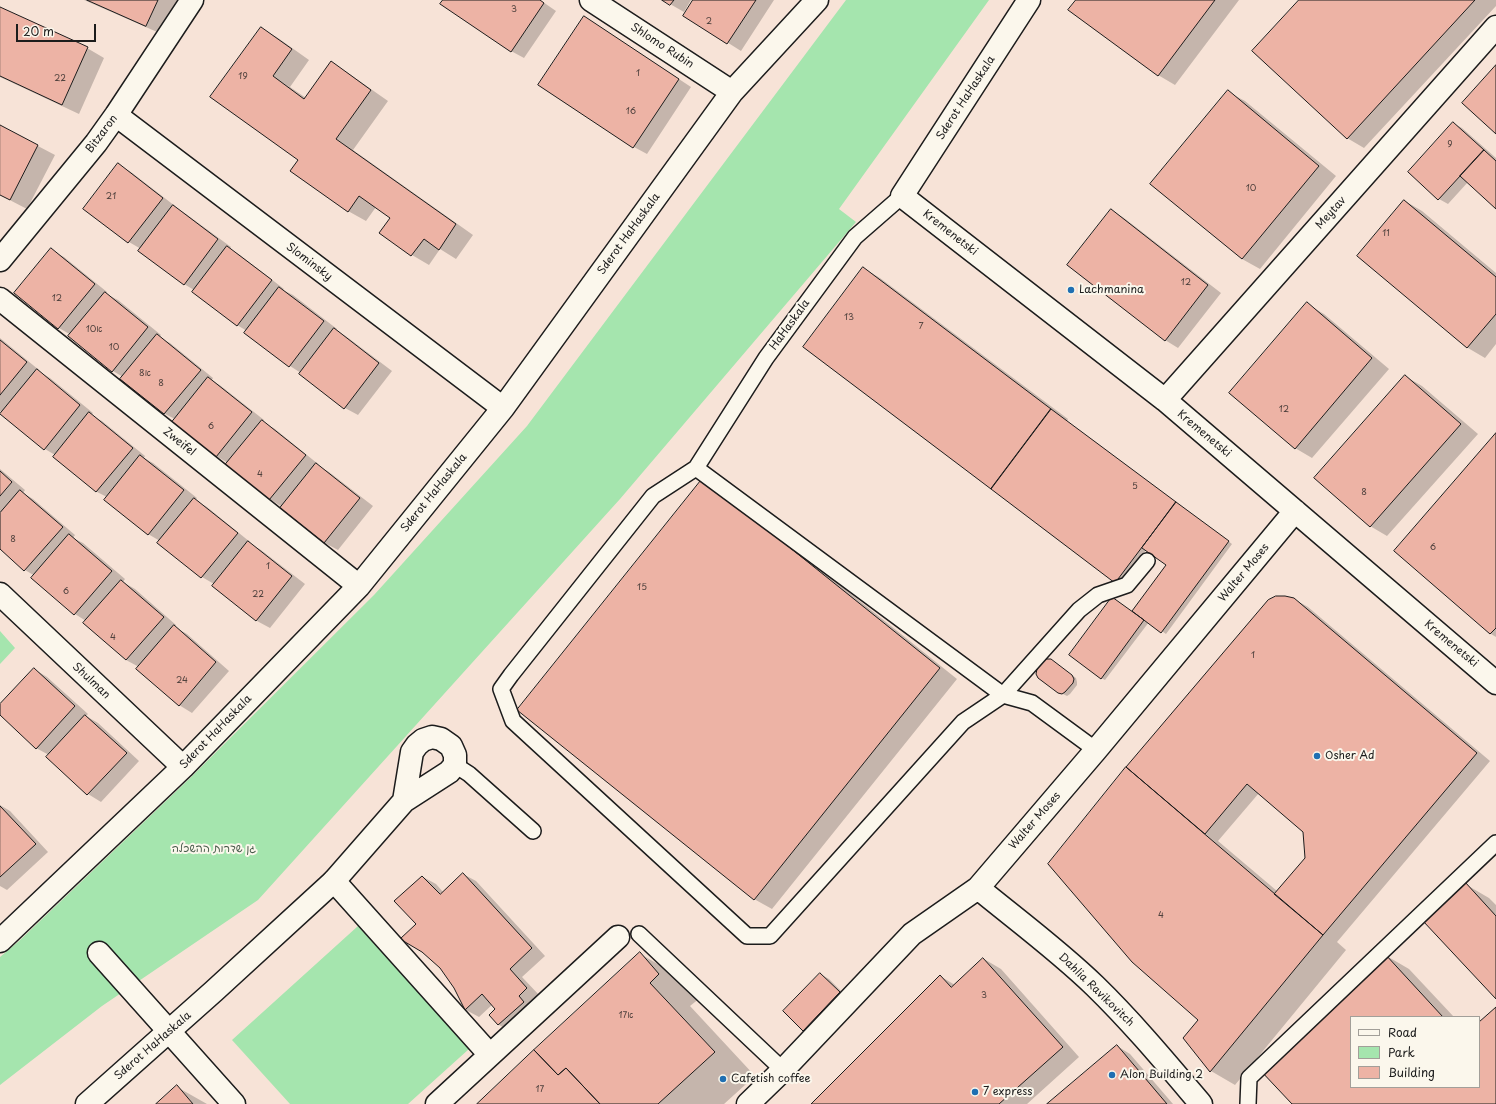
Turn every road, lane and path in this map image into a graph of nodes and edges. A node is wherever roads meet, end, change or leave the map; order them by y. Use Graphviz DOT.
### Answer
graph roads {
  1 [pos="192,0"];
  2 [pos="591,0"];
  3 [pos="817,0"];
  4 [pos="1029,0"];
  5 [pos="1496,27"];
  6 [pos="732,92"];
  7 [pos="116,116"];
  8 [pos="902,196"];
  9 [pos="0,260"];
  10 [pos="0,299"];
  11 [pos="1165,400"];
  12 [pos="503,408"];
  13 [pos="696,468"];
  14 [pos="1295,511"];
  15 [pos="1147,561"];
  16 [pos="359,586"];
  17 [pos="0,594"];
  18 [pos="1494,677"];
  19 [pos="1003,695"];
  20 [pos="1096,750"];
  21 [pos="455,764"];
  22 [pos="183,767"];
  23 [pos="404,802"];
  24 [pos="533,831"];
  25 [pos="1496,843"];
  26 [pos="334,881"];
  27 [pos="978,888"];
  28 [pos="629,936"];
  29 [pos="0,941"];
  30 [pos="99,953"];
  31 [pos="169,1031"];
  32 [pos="490,1055"];
  33 [pos="783,1070"];
  34 [pos="87,1104"];
  35 [pos="234,1104"];
  36 [pos="437,1104"];
  37 [pos="748,1104"];
  38 [pos="1201,1104"];
  39 [pos="1248,1104"];
  1 -- 7 [label="street, Bitzaron"];
  2 -- 6 [label="street, Shlomo Rubin"];
  3 -- 6 [label="street, Sderot HaHaskala"];
  4 -- 8 [label="street, Sderot HaHaskala"];
  5 -- 11 [label="street, Meytav"];
  6 -- 12 [label="street, Sderot HaHaskala"];
  7 -- 9 [label="street, Bitzaron"];
  7 -- 12 [label="street, Slominsky"];
  8 -- 11 [label="street, Kremenetski"];
  8 -- 13 [label="lane, HaHaskala"];
  10 -- 16 [label="street, Zweifel"];
  11 -- 14 [label="street, Kremenetski"];
  12 -- 16 [label="street, Sderot HaHaskala"];
  13 -- 19 [label="lane"];
  13 -- 19 [label="lane"];
  14 -- 18 [label="street, Kremenetski"];
  14 -- 20 [label="street, Walter Moses"];
  15 -- 19 [label="lane"];
  16 -- 22 [label="street, Sderot HaHaskala"];
  17 -- 22 [label="street, Shulman"];
  19 -- 20 [label="lane"];
  20 -- 27 [label="street, Walter Moses"];
  21 -- 23 [label="street, Sderot HaHaskala"];
  21 -- 23 [label="street"];
  21 -- 24 [label="lane"];
  22 -- 29 [label="street, Sderot HaHaskala"];
  23 -- 26 [label="street, Sderot HaHaskala"];
  25 -- 39 [label="lane"];
  26 -- 31 [label="street, Sderot HaHaskala"];
  26 -- 32 [label="street"];
  27 -- 33 [label="street, Walter Moses"];
  27 -- 38 [label="street, Dahlia Ravikovitch"];
  28 -- 32 [label="street"];
  28 -- 33 [label="lane"];
  30 -- 31 [label="street"];
  31 -- 34 [label="street, Sderot HaHaskala"];
  31 -- 35 [label="street"];
  32 -- 36 [label="street"];
  33 -- 37 [label="street, Walter Moses"];
}
